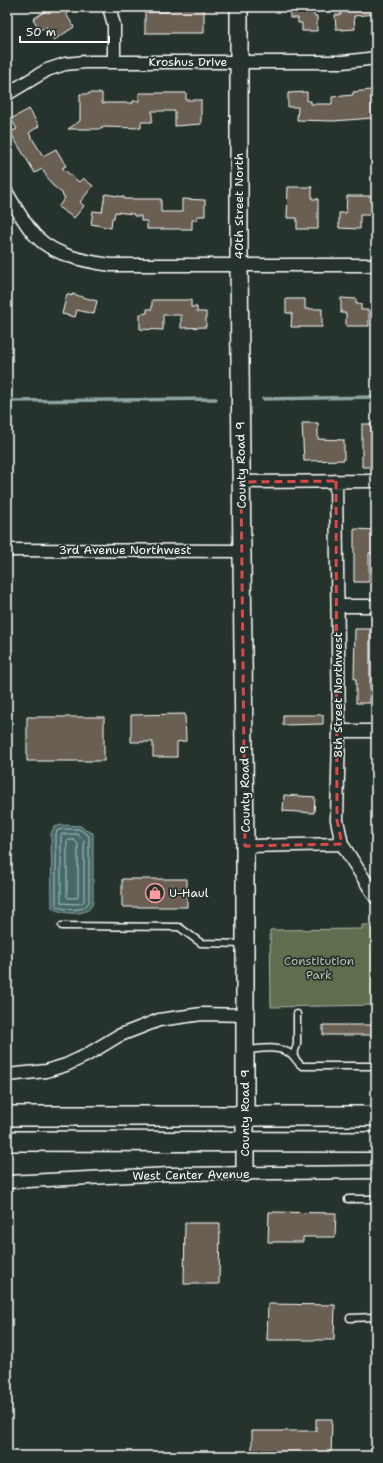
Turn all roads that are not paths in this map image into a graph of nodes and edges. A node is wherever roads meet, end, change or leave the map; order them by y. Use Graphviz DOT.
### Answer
graph roads {
  1 [pos="110,7"];
  2 [pos="239,7"];
  3 [pos="376,58"];
  4 [pos="114,62"];
  5 [pos="240,63"];
  6 [pos="7,94"];
  7 [pos="7,194"];
  8 [pos="376,264"];
  9 [pos="239,265"];
  10 [pos="240,406"];
  11 [pos="336,481"];
  12 [pos="376,481"];
  13 [pos="241,482"];
  14 [pos="7,550"];
  15 [pos="242,550"];
  16 [pos="338,606"];
  17 [pos="376,606"];
  18 [pos="339,731"];
  19 [pos="376,731"];
  20 [pos="342,844"];
  21 [pos="246,846"];
  22 [pos="376,898"];
  23 [pos="62,926"];
  24 [pos="245,944"];
  25 [pos="297,1014"];
  26 [pos="245,1015"];
  27 [pos="245,1050"];
  28 [pos="293,1056"];
  29 [pos="376,1066"];
  30 [pos="7,1075"];
  31 [pos="7,1116"];
  32 [pos="244,1116"];
  33 [pos="376,1116"];
  34 [pos="7,1141"];
  35 [pos="244,1141"];
  36 [pos="376,1142"];
  37 [pos="376,1172"];
  38 [pos="245,1173"];
  39 [pos="7,1182"];
  40 [pos="348,1199"];
  41 [pos="376,1199"];
  42 [pos="376,1317"];
  43 [pos="350,1318"];
  1 -- 4 [label="street"];
  2 -- 5 [label="street, 40th Street North"];
  3 -- 5 [label="street, Kroshus Drive"];
  4 -- 5 [label="street, Kroshus Drive"];
  4 -- 6 [label="street, Kroshus Drive"];
  5 -- 9 [label="street, 40th Street North"];
  7 -- 9 [label="street"];
  8 -- 9 [label="street"];
  9 -- 10 [label="street, 40th Street North"];
  10 -- 13 [label="street, County Road 9"];
  11 -- 12 [label="street"];
  11 -- 13 [label="street"];
  11 -- 16 [label="street, 8th Street Northwest"];
  13 -- 15 [label="street, County Road 9"];
  14 -- 15 [label="street, 3rd Avenue Northwest"];
  15 -- 21 [label="street, County Road 9"];
  16 -- 17 [label="street"];
  16 -- 18 [label="street, 8th Street Northwest"];
  18 -- 19 [label="street"];
  18 -- 20 [label="street, 8th Street Northwest"];
  20 -- 21 [label="street"];
  20 -- 22 [label="street, 8th Street Northwest"];
  21 -- 24 [label="street, County Road 9"];
  23 -- 24 [label="lane"];
  24 -- 26 [label="street, County Road 9"];
  25 -- 28 [label="lane"];
  26 -- 27 [label="street, County Road 9"];
  26 -- 30 [label="street"];
  27 -- 28 [label="lane"];
  27 -- 32 [label="street, County Road 9"];
  28 -- 29 [label="lane"];
  31 -- 32 [label="main road"];
  32 -- 33 [label="main road"];
  32 -- 35 [label="street, County Road 9"];
  34 -- 35 [label="main road"];
  35 -- 36 [label="main road"];
  35 -- 38 [label="street, County Road 9"];
  37 -- 38 [label="street, West Center Avenue"];
  38 -- 39 [label="street, West Center Avenue"];
  40 -- 41 [label="lane"];
  42 -- 43 [label="lane"];
}
